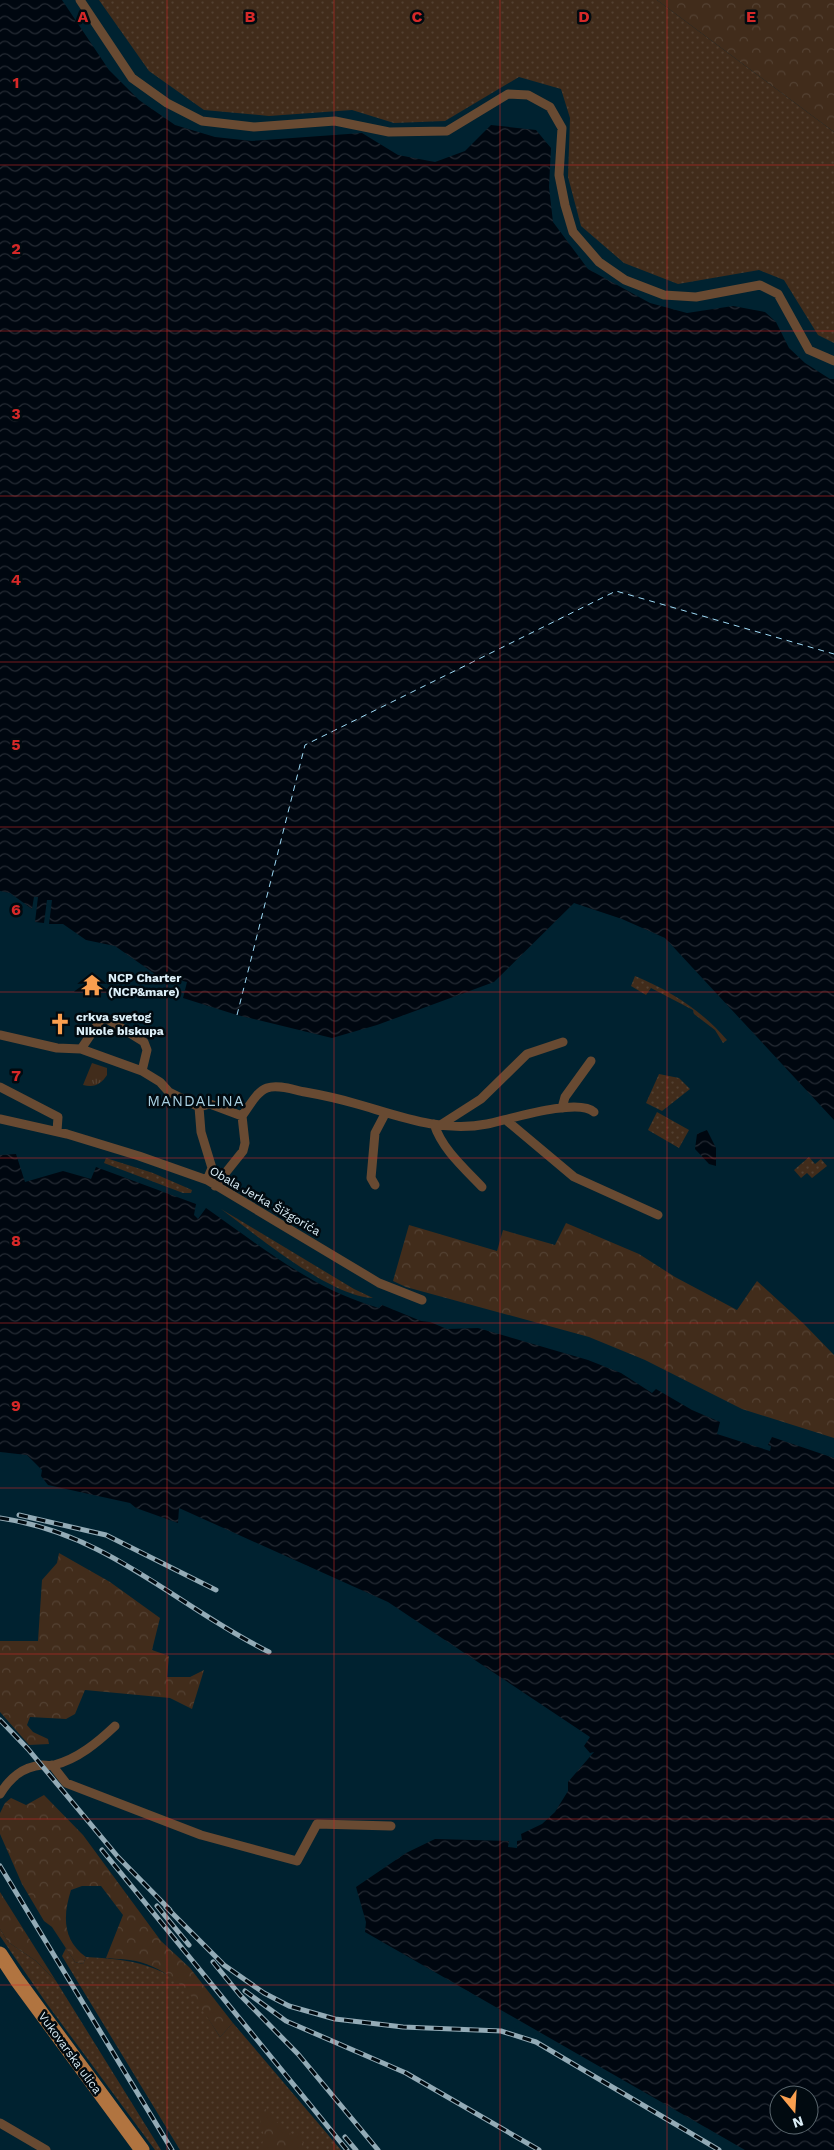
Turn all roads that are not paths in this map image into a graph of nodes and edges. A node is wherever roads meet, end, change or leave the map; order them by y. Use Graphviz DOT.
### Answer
graph roads {
  1 [pos="80,0"];
  2 [pos="834,361"];
  3 [pos="0,1035"];
  4 [pos="562,1042"];
  5 [pos="81,1049"];
  6 [pos="591,1061"];
  7 [pos="142,1071"];
  8 [pos="0,1087"];
  9 [pos="198,1106"];
  10 [pos="562,1108"];
  11 [pos="594,1112"];
  12 [pos="385,1114"];
  13 [pos="242,1116"];
  14 [pos="0,1119"];
  15 [pos="506,1120"];
  16 [pos="438,1124"];
  17 [pos="57,1131"];
  18 [pos="206,1180"];
  19 [pos="375,1185"];
  20 [pos="215,1186"];
  21 [pos="482,1187"];
  22 [pos="658,1215"];
  23 [pos="422,1300"];
  24 [pos="115,1726"];
  25 [pos="52,1765"];
  26 [pos="0,1794"];
  27 [pos="391,1826"];
  28 [pos="0,1954"];
  29 [pos="0,2123"];
  30 [pos="46,2150"];
  31 [pos="142,2150"];
  1 -- 2 [label="street"];
  3 -- 5 [label="street"];
  4 -- 16 [label="street"];
  5 -- 7 [label="street"];
  5 -- 7 [label="street"];
  6 -- 10 [label="street"];
  7 -- 9 [label="street"];
  8 -- 17 [label="street"];
  9 -- 13 [label="street"];
  9 -- 18 [label="street"];
  10 -- 11 [label="street"];
  10 -- 15 [label="street"];
  12 -- 13 [label="street"];
  12 -- 16 [label="street"];
  12 -- 19 [label="street"];
  13 -- 20 [label="street"];
  14 -- 17 [label="street, Obala Jerka Šižgorića"];
  15 -- 16 [label="street"];
  15 -- 22 [label="street"];
  16 -- 21 [label="street"];
  17 -- 18 [label="street, Obala Jerka Šižgorića"];
  18 -- 20 [label="street, Obala Jerka Šižgorića"];
  20 -- 23 [label="street, Obala Jerka Šižgorića"];
  24 -- 25 [label="street"];
  25 -- 26 [label="street"];
  25 -- 27 [label="street"];
  28 -- 31 [label="main road, Vukovarska ulica"];
  29 -- 30 [label="street"];
}
